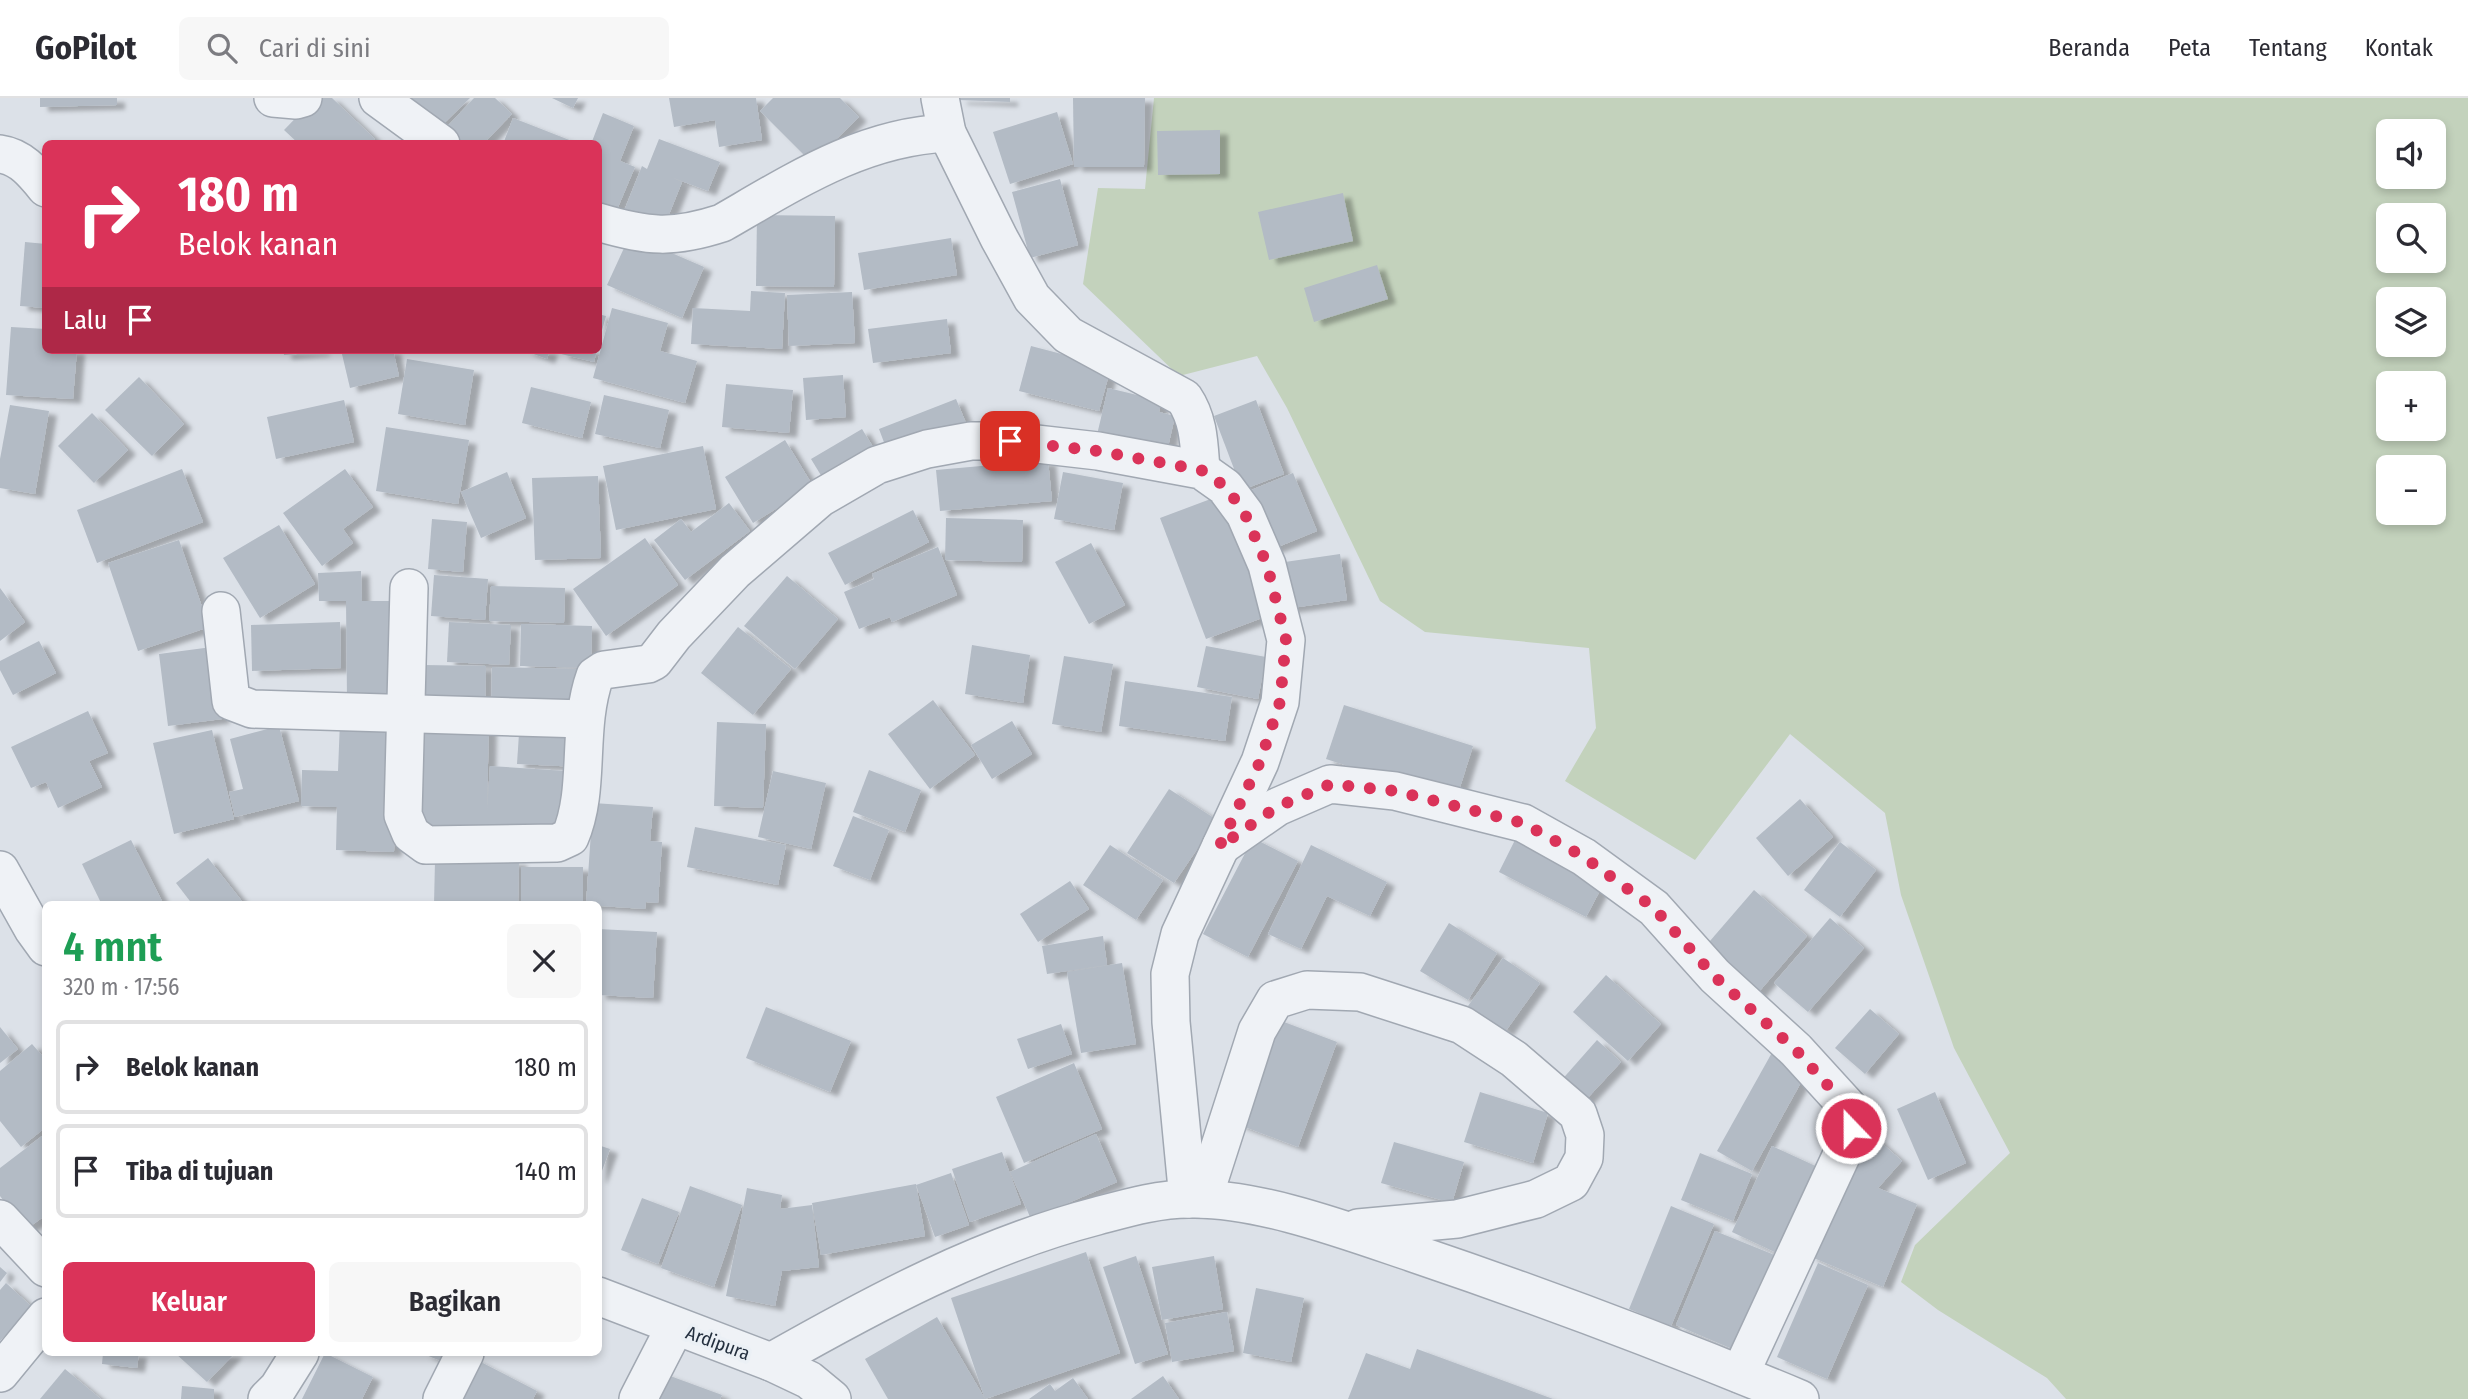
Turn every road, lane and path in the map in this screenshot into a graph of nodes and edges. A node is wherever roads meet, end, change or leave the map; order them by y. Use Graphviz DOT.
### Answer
graph roads {
  1 [pos="273,98"];
  2 [pos="303,98"];
  3 [pos="377,98"];
  4 [pos="940,98"];
  5 [pos="947,134"];
  6 [pos="435,140"];
  7 [pos="0,155"];
  8 [pos="42,183"];
  9 [pos="602,223"];
  10 [pos="1201,470"];
  11 [pos="409,588"];
  12 [pos="220,611"];
  13 [pos="407,713"];
  14 [pos="584,719"];
  15 [pos="1219,847"];
  16 [pos="0,870"];
  17 [pos="42,941"];
  18 [pos="1195,1199"];
  19 [pos="0,1219"];
  20 [pos="1343,1229"];
  21 [pos="42,1264"];
  22 [pos="602,1298"];
  23 [pos="42,1322"];
  24 [pos="676,1327"];
  25 [pos="298,1356"];
  26 [pos="464,1356"];
  27 [pos="771,1362"];
  28 [pos="0,1373"];
  29 [pos="1740,1374"];
  30 [pos="267,1399"];
  31 [pos="442,1399"];
  32 [pos="638,1399"];
  33 [pos="832,1399"];
  34 [pos="1800,1399"];
  1 -- 2 [label="street"];
  3 -- 6 [label="street"];
  4 -- 5 [label="street"];
  5 -- 9 [label="street"];
  5 -- 10 [label="street"];
  7 -- 8 [label="street"];
  10 -- 14 [label="street"];
  10 -- 15 [label="street"];
  11 -- 13 [label="street"];
  12 -- 13 [label="street"];
  13 -- 14 [label="street"];
  13 -- 14 [label="street"];
  15 -- 18 [label="street"];
  15 -- 29 [label="street"];
  16 -- 17 [label="street"];
  18 -- 20 [label="street"];
  18 -- 20 [label="street"];
  18 -- 27 [label="street"];
  19 -- 21 [label="street"];
  20 -- 29 [label="street"];
  22 -- 24 [label="street, Ardipura"];
  23 -- 28 [label="street"];
  24 -- 27 [label="street, Ardipura"];
  24 -- 32 [label="street"];
  25 -- 30 [label="street"];
  26 -- 31 [label="street"];
  27 -- 33 [label="street, Ardipura"];
  29 -- 34 [label="street"];
}
